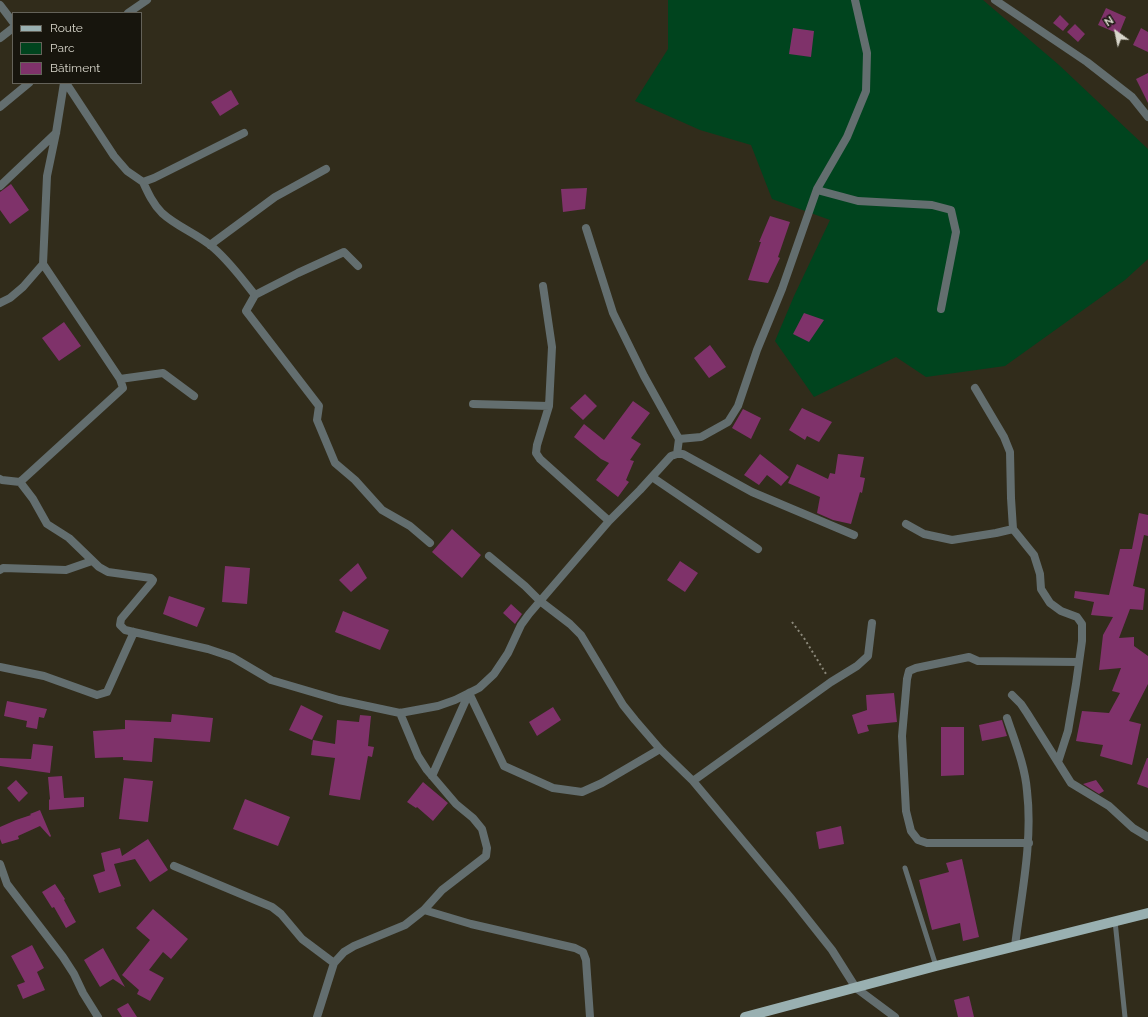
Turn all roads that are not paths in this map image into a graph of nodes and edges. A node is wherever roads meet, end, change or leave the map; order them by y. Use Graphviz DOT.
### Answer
graph roads {
  1 [pos="147,0"];
  2 [pos="855,0"];
  3 [pos="995,0"];
  4 [pos="0,5"];
  5 [pos="129,12"];
  6 [pos="12,21"];
  7 [pos="12,29"];
  8 [pos="0,38"];
  9 [pos="28,84"];
  10 [pos="65,84"];
  11 [pos="66,84"];
  12 [pos="0,107"];
  13 [pos="1148,116"];
  14 [pos="56,133"];
  15 [pos="244,133"];
  16 [pos="326,169"];
  17 [pos="143,182"];
  18 [pos="0,186"];
  19 [pos="817,190"];
  20 [pos="586,228"];
  21 [pos="210,245"];
  22 [pos="43,264"];
  23 [pos="358,266"];
  24 [pos="543,286"];
  25 [pos="255,295"];
  26 [pos="0,303"];
  27 [pos="942,309"];
  28 [pos="120,379"];
  29 [pos="975,388"];
  30 [pos="194,396"];
  31 [pos="473,404"];
  32 [pos="549,406"];
  33 [pos="679,439"];
  34 [pos="677,454"];
  35 [pos="652,477"];
  36 [pos="0,479"];
  37 [pos="20,482"];
  38 [pos="609,521"];
  39 [pos="906,524"];
  40 [pos="1013,529"];
  41 [pos="854,536"];
  42 [pos="430,543"];
  43 [pos="758,549"];
  44 [pos="489,556"];
  45 [pos="92,560"];
  46 [pos="0,570"];
  47 [pos="540,601"];
  48 [pos="872,623"];
  49 [pos="134,632"];
  50 [pos="1079,662"];
  51 [pos="0,667"];
  52 [pos="469,692"];
  53 [pos="1012,696"];
  54 [pos="400,713"];
  55 [pos="1007,718"];
  56 [pos="660,749"];
  57 [pos="1058,762"];
  58 [pos="432,776"];
  59 [pos="693,781"];
  60 [pos="1148,837"];
  61 [pos="1028,843"];
  62 [pos="0,864"];
  63 [pos="174,866"];
  64 [pos="905,868"];
  65 [pos="424,910"];
  66 [pos="1148,913"];
  67 [pos="1116,921"];
  68 [pos="1015,946"];
  69 [pos="334,963"];
  70 [pos="936,966"];
  71 [pos="856,988"];
  72 [pos="98,1017"];
  73 [pos="317,1017"];
  74 [pos="590,1017"];
  75 [pos="745,1017"];
  76 [pos="895,1017"];
  77 [pos="1125,1017"];
  1 -- 5 [label="street"];
  2 -- 19 [label="street"];
  3 -- 13 [label="street"];
  4 -- 6 [label="street"];
  7 -- 8 [label="street"];
  9 -- 12 [label="street"];
  10 -- 14 [label="street"];
  11 -- 17 [label="street"];
  14 -- 18 [label="street"];
  14 -- 22 [label="street"];
  15 -- 17 [label="street"];
  16 -- 21 [label="street"];
  17 -- 21 [label="street"];
  19 -- 27 [label="street"];
  19 -- 33 [label="street"];
  20 -- 33 [label="street"];
  21 -- 25 [label="street"];
  22 -- 26 [label="street"];
  22 -- 28 [label="street"];
  23 -- 25 [label="street"];
  24 -- 32 [label="street"];
  25 -- 42 [label="street"];
  28 -- 30 [label="street"];
  28 -- 37 [label="street"];
  29 -- 40 [label="street"];
  31 -- 32 [label="street"];
  32 -- 38 [label="street"];
  33 -- 34 [label="street"];
  34 -- 35 [label="street"];
  34 -- 41 [label="street"];
  35 -- 38 [label="street"];
  35 -- 43 [label="street"];
  36 -- 37 [label="street"];
  37 -- 45 [label="street"];
  38 -- 47 [label="street"];
  39 -- 40 [label="street"];
  40 -- 50 [label="street"];
  44 -- 47 [label="street"];
  45 -- 46 [label="street"];
  45 -- 49 [label="street"];
  47 -- 52 [label="street"];
  47 -- 56 [label="street"];
  48 -- 59 [label="street"];
  49 -- 51 [label="street"];
  49 -- 54 [label="street"];
  50 -- 57 [label="street"];
  50 -- 61 [label="street"];
  52 -- 54 [label="street"];
  52 -- 56 [label="street"];
  52 -- 58 [label="street"];
  53 -- 57 [label="street"];
  54 -- 58 [label="street"];
  55 -- 61 [label="street"];
  56 -- 59 [label="street"];
  57 -- 60 [label="street"];
  58 -- 65 [label="street"];
  59 -- 71 [label="street"];
  61 -- 68 [label="street"];
  62 -- 72 [label="street"];
  63 -- 69 [label="street"];
  64 -- 70 [label="lane"];
  65 -- 69 [label="street"];
  65 -- 74 [label="street"];
  66 -- 67 [label="main road"];
  67 -- 68 [label="main road"];
  67 -- 77 [label="lane"];
  68 -- 70 [label="main road"];
  69 -- 73 [label="street"];
  70 -- 71 [label="main road"];
  71 -- 75 [label="main road"];
  71 -- 76 [label="street"];
}
